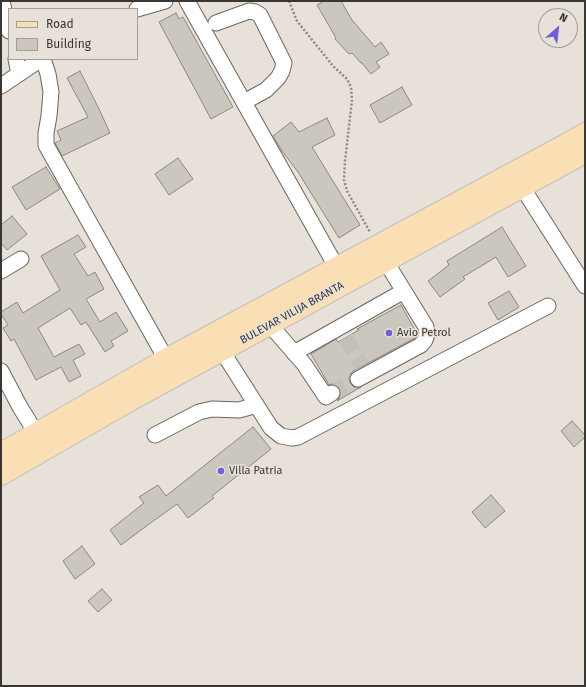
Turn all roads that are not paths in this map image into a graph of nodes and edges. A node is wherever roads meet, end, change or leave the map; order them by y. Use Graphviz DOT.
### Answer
graph roads {
  1 [pos="2,1"];
  2 [pos="165,1"];
  3 [pos="187,1"];
  4 [pos="138,9"];
  5 [pos="216,23"];
  6 [pos="8,27"];
  7 [pos="16,60"];
  8 [pos="40,60"];
  9 [pos="42,60"];
  10 [pos="19,74"];
  11 [pos="1,86"];
  12 [pos="244,102"];
  13 [pos="585,133"];
  14 [pos="585,153"];
  15 [pos="522,187"];
  16 [pos="382,254"];
  17 [pos="21,259"];
  18 [pos="337,268"];
  19 [pos="1,271"];
  20 [pos="585,286"];
  21 [pos="404,291"];
  22 [pos="548,306"];
  23 [pos="270,325"];
  24 [pos="222,351"];
  25 [pos="294,353"];
  26 [pos="166,359"];
  27 [pos="1,371"];
  28 [pos="362,373"];
  29 [pos="332,393"];
  30 [pos="256,404"];
  31 [pos="36,433"];
  32 [pos="155,435"];
  33 [pos="1,453"];
  34 [pos="1,475"];
  1 -- 6 [label="street"];
  2 -- 4 [label="street"];
  3 -- 12 [label="street"];
  5 -- 12 [label="street"];
  7 -- 10 [label="street"];
  8 -- 10 [label="street"];
  9 -- 26 [label="street"];
  10 -- 11 [label="street"];
  12 -- 18 [label="street"];
  13 -- 16 [label="main road, BULEVAR VILIJA BRANTA"];
  14 -- 15 [label="main road, BULEVAR VILIJA BRANTA"];
  15 -- 16 [label="main road, BULEVAR VILIJA BRANTA"];
  15 -- 20 [label="street"];
  16 -- 18 [label="main road, BULEVAR VILIJA BRANTA"];
  16 -- 21 [label="street"];
  16 -- 23 [label="main road, BULEVAR VILIJA BRANTA"];
  17 -- 19 [label="street"];
  18 -- 26 [label="main road, BULEVAR VILIJA BRANTA"];
  21 -- 25 [label="street"];
  21 -- 28 [label="street"];
  22 -- 30 [label="street"];
  23 -- 24 [label="main road, BULEVAR VILIJA BRANTA"];
  23 -- 25 [label="street"];
  24 -- 30 [label="street"];
  24 -- 34 [label="main road, BULEVAR VILIJA BRANTA"];
  25 -- 29 [label="street"];
  26 -- 31 [label="main road, BULEVAR VILIJA BRANTA"];
  27 -- 31 [label="street"];
  30 -- 32 [label="street"];
  31 -- 33 [label="main road, BULEVAR VILIJA BRANTA"];
}
